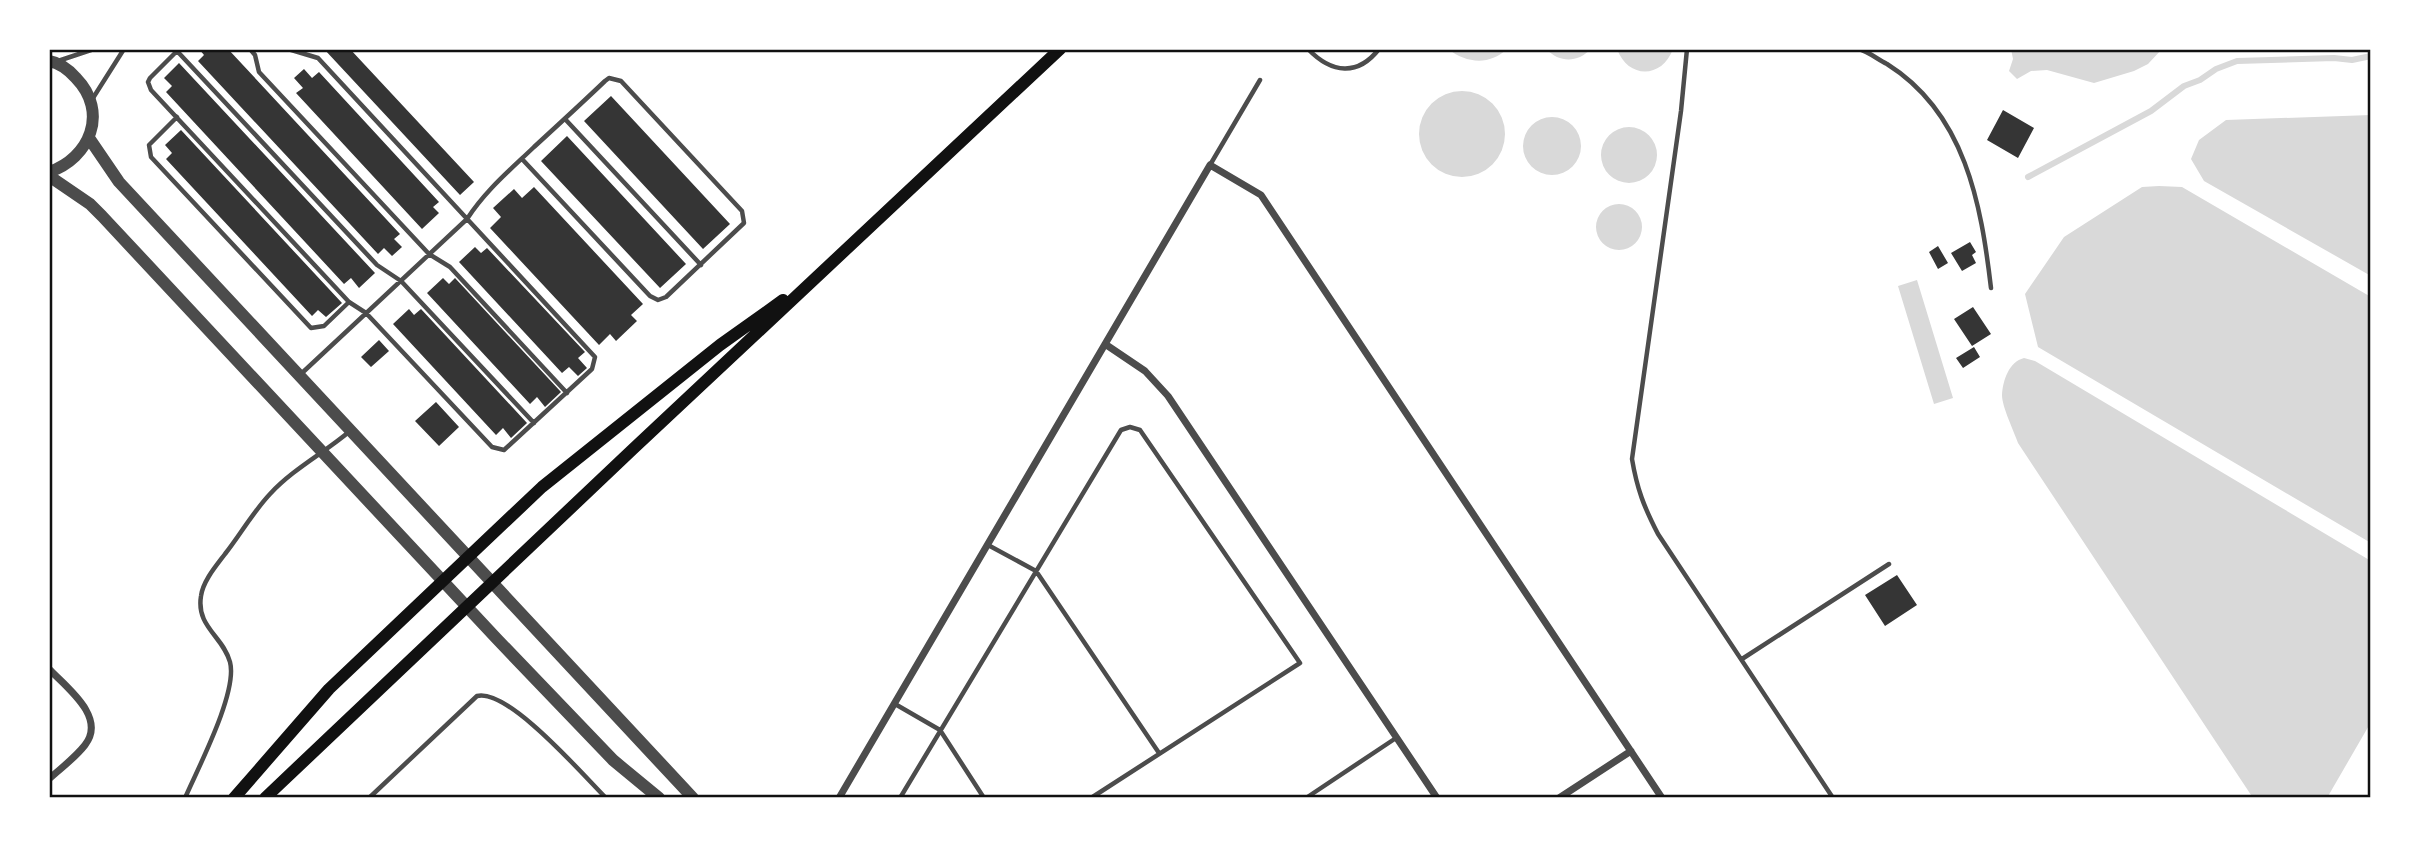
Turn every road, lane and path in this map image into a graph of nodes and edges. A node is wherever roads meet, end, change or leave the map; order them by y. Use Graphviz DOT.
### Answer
graph roads {
  1 [pos="94,49"];
  2 [pos="124,49"];
  3 [pos="250,49"];
  4 [pos="261,49"];
  5 [pos="288,49"];
  6 [pos="1060,49"];
  7 [pos="1308,49"];
  8 [pos="1380,49"];
  9 [pos="1687,49"];
  10 [pos="1858,49"];
  11 [pos="178,50"];
  12 [pos="255,55"];
  13 [pos="52,62"];
  14 [pos="1260,80"];
  15 [pos="91,102"];
  16 [pos="177,117"];
  17 [pos="565,119"];
  18 [pos="89,138"];
  19 [pos="522,159"];
  20 [pos="1210,165"];
  21 [pos="49,174"];
  22 [pos="467,219"];
  23 [pos="429,254"];
  24 [pos="701,265"];
  25 [pos="818,276"];
  26 [pos="401,281"];
  27 [pos="1991,288"];
  28 [pos="349,302"];
  29 [pos="366,313"];
  30 [pos="1105,344"];
  31 [pos="299,376"];
  32 [pos="567,393"];
  33 [pos="534,423"];
  34 [pos="351,431"];
  35 [pos="324,453"];
  36 [pos="988,545"];
  37 [pos="468,556"];
  38 [pos="1889,564"];
  39 [pos="1036,572"];
  40 [pos="442,580"];
  41 [pos="492,582"];
  42 [pos="466,606"];
  43 [pos="1742,659"];
  44 [pos="49,669"];
  45 [pos="895,704"];
  46 [pos="940,730"];
  47 [pos="1397,737"];
  48 [pos="1631,751"];
  49 [pos="1159,753"];
  50 [pos="49,779"];
  51 [pos="185,798"];
  52 [pos="234,798"];
  53 [pos="265,798"];
  54 [pos="369,798"];
  55 [pos="606,798"];
  56 [pos="659,798"];
  57 [pos="693,798"];
  58 [pos="839,798"];
  59 [pos="900,798"];
  60 [pos="984,798"];
  61 [pos="1091,798"];
  62 [pos="1306,798"];
  63 [pos="1437,798"];
  64 [pos="1559,798"];
  65 [pos="1662,798"];
  66 [pos="1833,798"];
  1 -- 13 [label="lane"];
  2 -- 15 [label="lane"];
  3 -- 12 [label="lane"];
  4 -- 12 [label="lane"];
  5 -- 22 [label="lane"];
  6 -- 25 [label="main road"];
  7 -- 8 [label="lane"];
  9 -- 43 [label="lane"];
  10 -- 27 [label="lane"];
  11 -- 16 [label="lane"];
  11 -- 26 [label="lane"];
  12 -- 23 [label="lane"];
  13 -- 15 [label="street"];
  14 -- 20 [label="lane"];
  15 -- 18 [label="street"];
  16 -- 28 [label="lane"];
  16 -- 28 [label="lane"];
  17 -- 19 [label="lane"];
  17 -- 24 [label="lane"];
  17 -- 24 [label="lane"];
  18 -- 21 [label="street"];
  18 -- 31 [label="street"];
  19 -- 22 [label="lane"];
  19 -- 24 [label="lane"];
  20 -- 30 [label="street"];
  20 -- 48 [label="street"];
  21 -- 35 [label="street"];
  22 -- 23 [label="lane"];
  22 -- 32 [label="lane"];
  23 -- 26 [label="lane"];
  23 -- 32 [label="lane"];
  25 -- 37 [label="main road"];
  25 -- 41 [label="main road"];
  26 -- 29 [label="lane"];
  26 -- 33 [label="lane"];
  28 -- 29 [label="lane"];
  29 -- 31 [label="lane"];
  29 -- 33 [label="lane"];
  30 -- 36 [label="street"];
  30 -- 47 [label="street"];
  31 -- 34 [label="street"];
  32 -- 33 [label="lane"];
  34 -- 35 [label="lane"];
  34 -- 37 [label="street"];
  35 -- 40 [label="street"];
  35 -- 51 [label="lane"];
  36 -- 39 [label="lane"];
  36 -- 45 [label="street"];
  37 -- 40 [label="main road"];
  37 -- 41 [label="street"];
  38 -- 43 [label="lane"];
  39 -- 46 [label="lane"];
  39 -- 49 [label="lane"];
  39 -- 49 [label="lane"];
  40 -- 42 [label="street"];
  40 -- 52 [label="main road"];
  41 -- 42 [label="main road"];
  41 -- 57 [label="street"];
  42 -- 53 [label="main road"];
  42 -- 56 [label="street"];
  43 -- 66 [label="lane"];
  44 -- 50 [label="street"];
  45 -- 46 [label="lane"];
  45 -- 58 [label="street"];
  46 -- 59 [label="lane"];
  46 -- 60 [label="lane"];
  47 -- 62 [label="lane"];
  47 -- 63 [label="street"];
  48 -- 64 [label="street"];
  48 -- 65 [label="street"];
  49 -- 61 [label="lane"];
  54 -- 55 [label="lane"];
}
